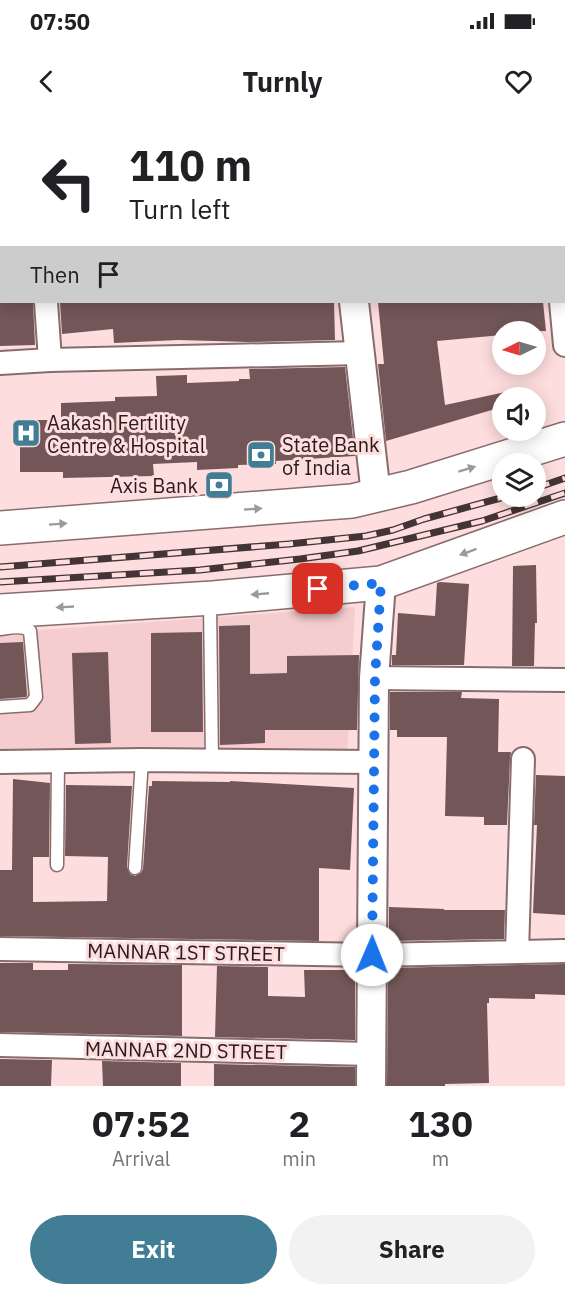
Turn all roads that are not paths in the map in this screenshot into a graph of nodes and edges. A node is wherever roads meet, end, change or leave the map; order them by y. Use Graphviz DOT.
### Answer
graph roads {
  1 [pos="46,303"];
  2 [pos="354,303"];
  3 [pos="561,303"];
  4 [pos="565,345"];
  5 [pos="360,353"];
  6 [pos="50,360"];
  7 [pos="0,363"];
  8 [pos="565,439"];
  9 [pos="376,495"];
  10 [pos="565,517"];
  11 [pos="0,528"];
  12 [pos="381,583"];
  13 [pos="213,598"];
  14 [pos="0,611"];
  15 [pos="0,629"];
  16 [pos="375,678"];
  17 [pos="565,680"];
  18 [pos="0,707"];
  19 [pos="523,759"];
  20 [pos="142,760"];
  21 [pos="58,761"];
  22 [pos="213,761"];
  23 [pos="0,762"];
  24 [pos="374,762"];
  25 [pos="57,864"];
  26 [pos="135,868"];
  27 [pos="0,949"];
  28 [pos="565,951"];
  29 [pos="517,952"];
  30 [pos="372,955"];
  31 [pos="0,1045"];
  32 [pos="371,1054"];
  33 [pos="371,1086"];
  1 -- 6 [label="street"];
  2 -- 5 [label="street"];
  3 -- 4 [label="street"];
  5 -- 6 [label="street"];
  5 -- 9 [label="street"];
  6 -- 7 [label="street"];
  9 -- 8 [label="main road, one-way"];
  11 -- 9 [label="main road, one-way"];
  10 -- 12 [label="main road, one-way"];
  12 -- 13 [label="main road, one-way"];
  12 -- 16 [label="street"];
  13 -- 14 [label="main road, one-way"];
  13 -- 22 [label="lane"];
  15 -- 18 [label="lane"];
  16 -- 17 [label="street"];
  16 -- 24 [label="street"];
  19 -- 29 [label="street"];
  20 -- 21 [label="street"];
  20 -- 22 [label="street"];
  20 -- 26 [label="lane"];
  21 -- 23 [label="street"];
  21 -- 25 [label="lane"];
  22 -- 24 [label="street"];
  24 -- 30 [label="street"];
  27 -- 30 [label="street, MANNAR 1ST STREET"];
  28 -- 29 [label="street, MANNAR 1ST STREET"];
  29 -- 30 [label="street, MANNAR 1ST STREET"];
  30 -- 32 [label="street"];
  31 -- 32 [label="street, MANNAR 2ND STREET"];
  32 -- 33 [label="street"];
}
